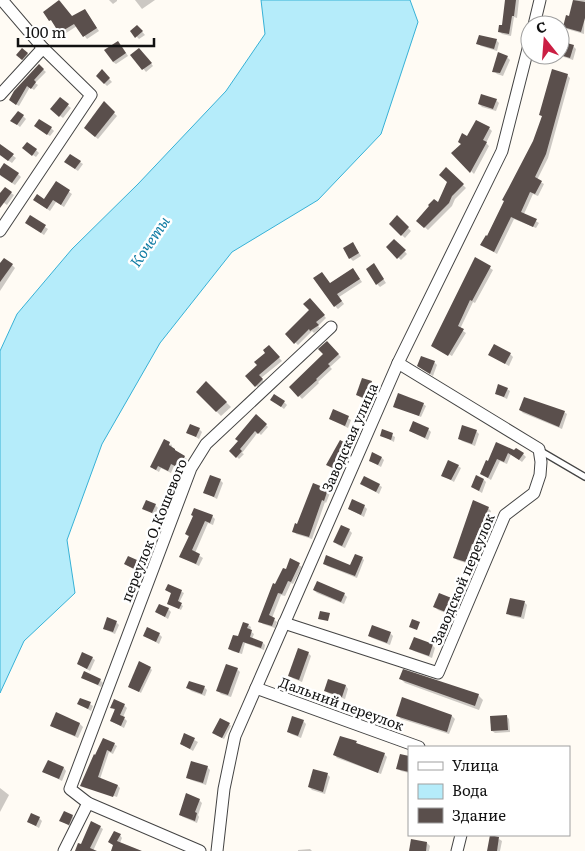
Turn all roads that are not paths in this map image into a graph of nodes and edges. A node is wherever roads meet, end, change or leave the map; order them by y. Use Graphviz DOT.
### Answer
graph roads {
  1 [pos="2,0"];
  2 [pos="540,0"];
  3 [pos="536,15"];
  4 [pos="43,48"];
  5 [pos="524,65"];
  6 [pos="0,95"];
  7 [pos="0,231"];
  8 [pos="331,327"];
  9 [pos="398,363"];
  10 [pos="539,450"];
  11 [pos="585,477"];
  12 [pos="284,623"];
  13 [pos="256,688"];
  14 [pos="416,746"];
  15 [pos="88,803"];
  16 [pos="461,836"];
  17 [pos="64,851"];
  18 [pos="200,851"];
  19 [pos="217,851"];
  20 [pos="457,851"];
  1 -- 4 [label="street"];
  2 -- 3 [label="street"];
  4 -- 6 [label="street"];
  4 -- 7 [label="street"];
  5 -- 9 [label="street, Заводская улица"];
  8 -- 15 [label="street, переулок О.Кошевого"];
  9 -- 10 [label="street"];
  9 -- 12 [label="street, Заводская улица"];
  10 -- 11 [label="lane"];
  10 -- 12 [label="street, Заводской переулок"];
  12 -- 13 [label="street, Заводская улица"];
  13 -- 14 [label="street, Дальний переулок"];
  13 -- 19 [label="street, Заводская улица"];
  15 -- 17 [label="street"];
  15 -- 18 [label="street"];
  16 -- 20 [label="street"];
}
